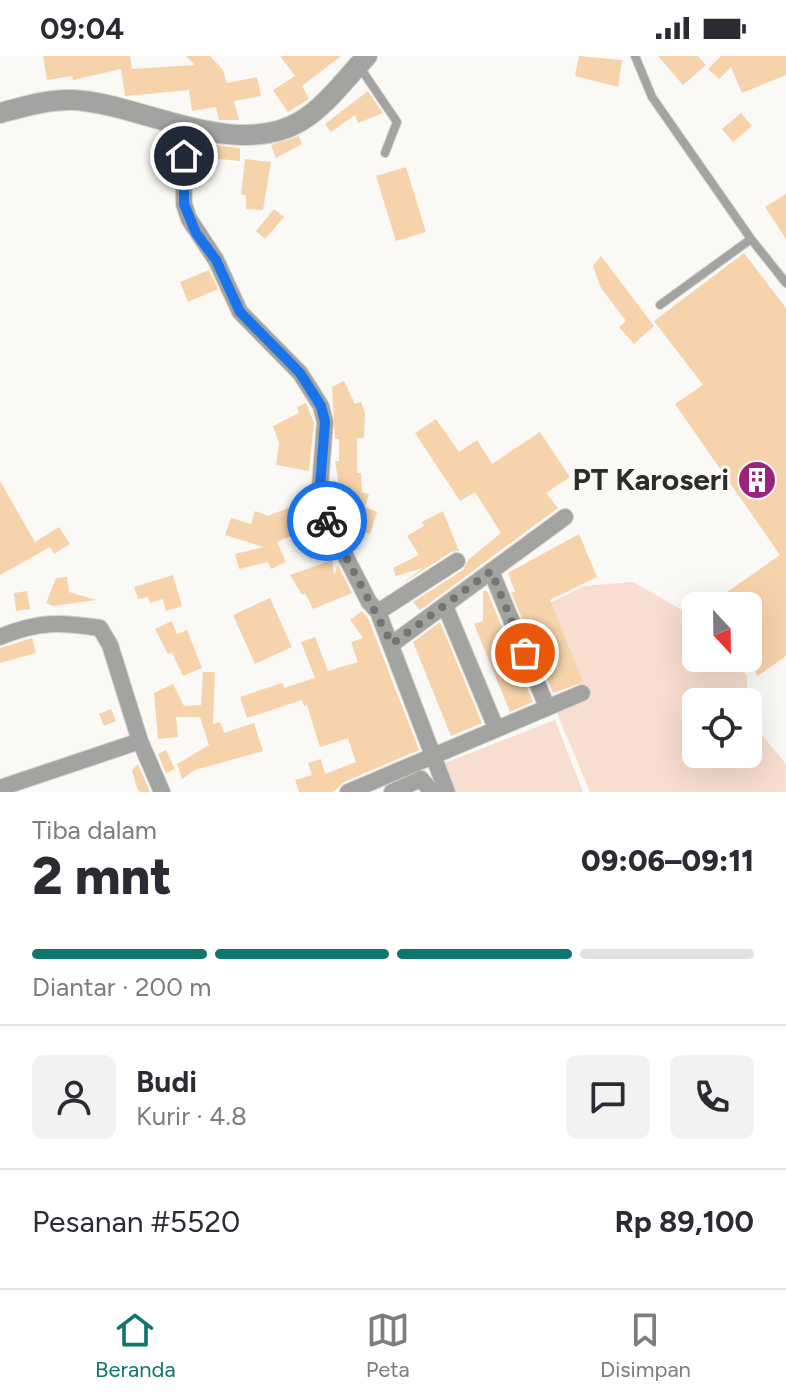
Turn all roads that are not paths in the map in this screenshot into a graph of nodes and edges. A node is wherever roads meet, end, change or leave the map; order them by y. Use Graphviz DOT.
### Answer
graph roads {
  1 [pos="635,56"];
  2 [pos="362,60"];
  3 [pos="0,113"];
  4 [pos="183,128"];
  5 [pos="385,153"];
  6 [pos="751,239"];
  7 [pos="786,283"];
  8 [pos="660,305"];
  9 [pos="565,517"];
  10 [pos="457,561"];
  11 [pos="491,571"];
  12 [pos="445,606"];
  13 [pos="378,612"];
  14 [pos="0,637"];
  15 [pos="392,644"];
  16 [pos="582,693"];
  17 [pos="547,707"];
  18 [pos="496,728"];
  19 [pos="140,741"];
  20 [pos="432,757"];
  21 [pos="0,788"];
  22 [pos="162,792"];
  23 [pos="348,792"];
  24 [pos="392,792"];
  25 [pos="432,792"];
  26 [pos="447,792"];
  1 -- 6 [label="lane"];
  2 -- 4 [label="street"];
  2 -- 5 [label="lane"];
  3 -- 4 [label="street"];
  4 -- 13 [label="street"];
  6 -- 7 [label="lane"];
  6 -- 8 [label="lane"];
  9 -- 11 [label="street"];
  10 -- 13 [label="street"];
  11 -- 12 [label="street"];
  11 -- 17 [label="street"];
  12 -- 15 [label="street"];
  12 -- 18 [label="street"];
  13 -- 15 [label="street"];
  14 -- 19 [label="street"];
  15 -- 20 [label="street"];
  16 -- 17 [label="street"];
  17 -- 18 [label="street"];
  18 -- 20 [label="street"];
  19 -- 21 [label="street"];
  19 -- 22 [label="street"];
  20 -- 23 [label="street"];
  20 -- 26 [label="street"];
  24 -- 25 [label="street"];
}
